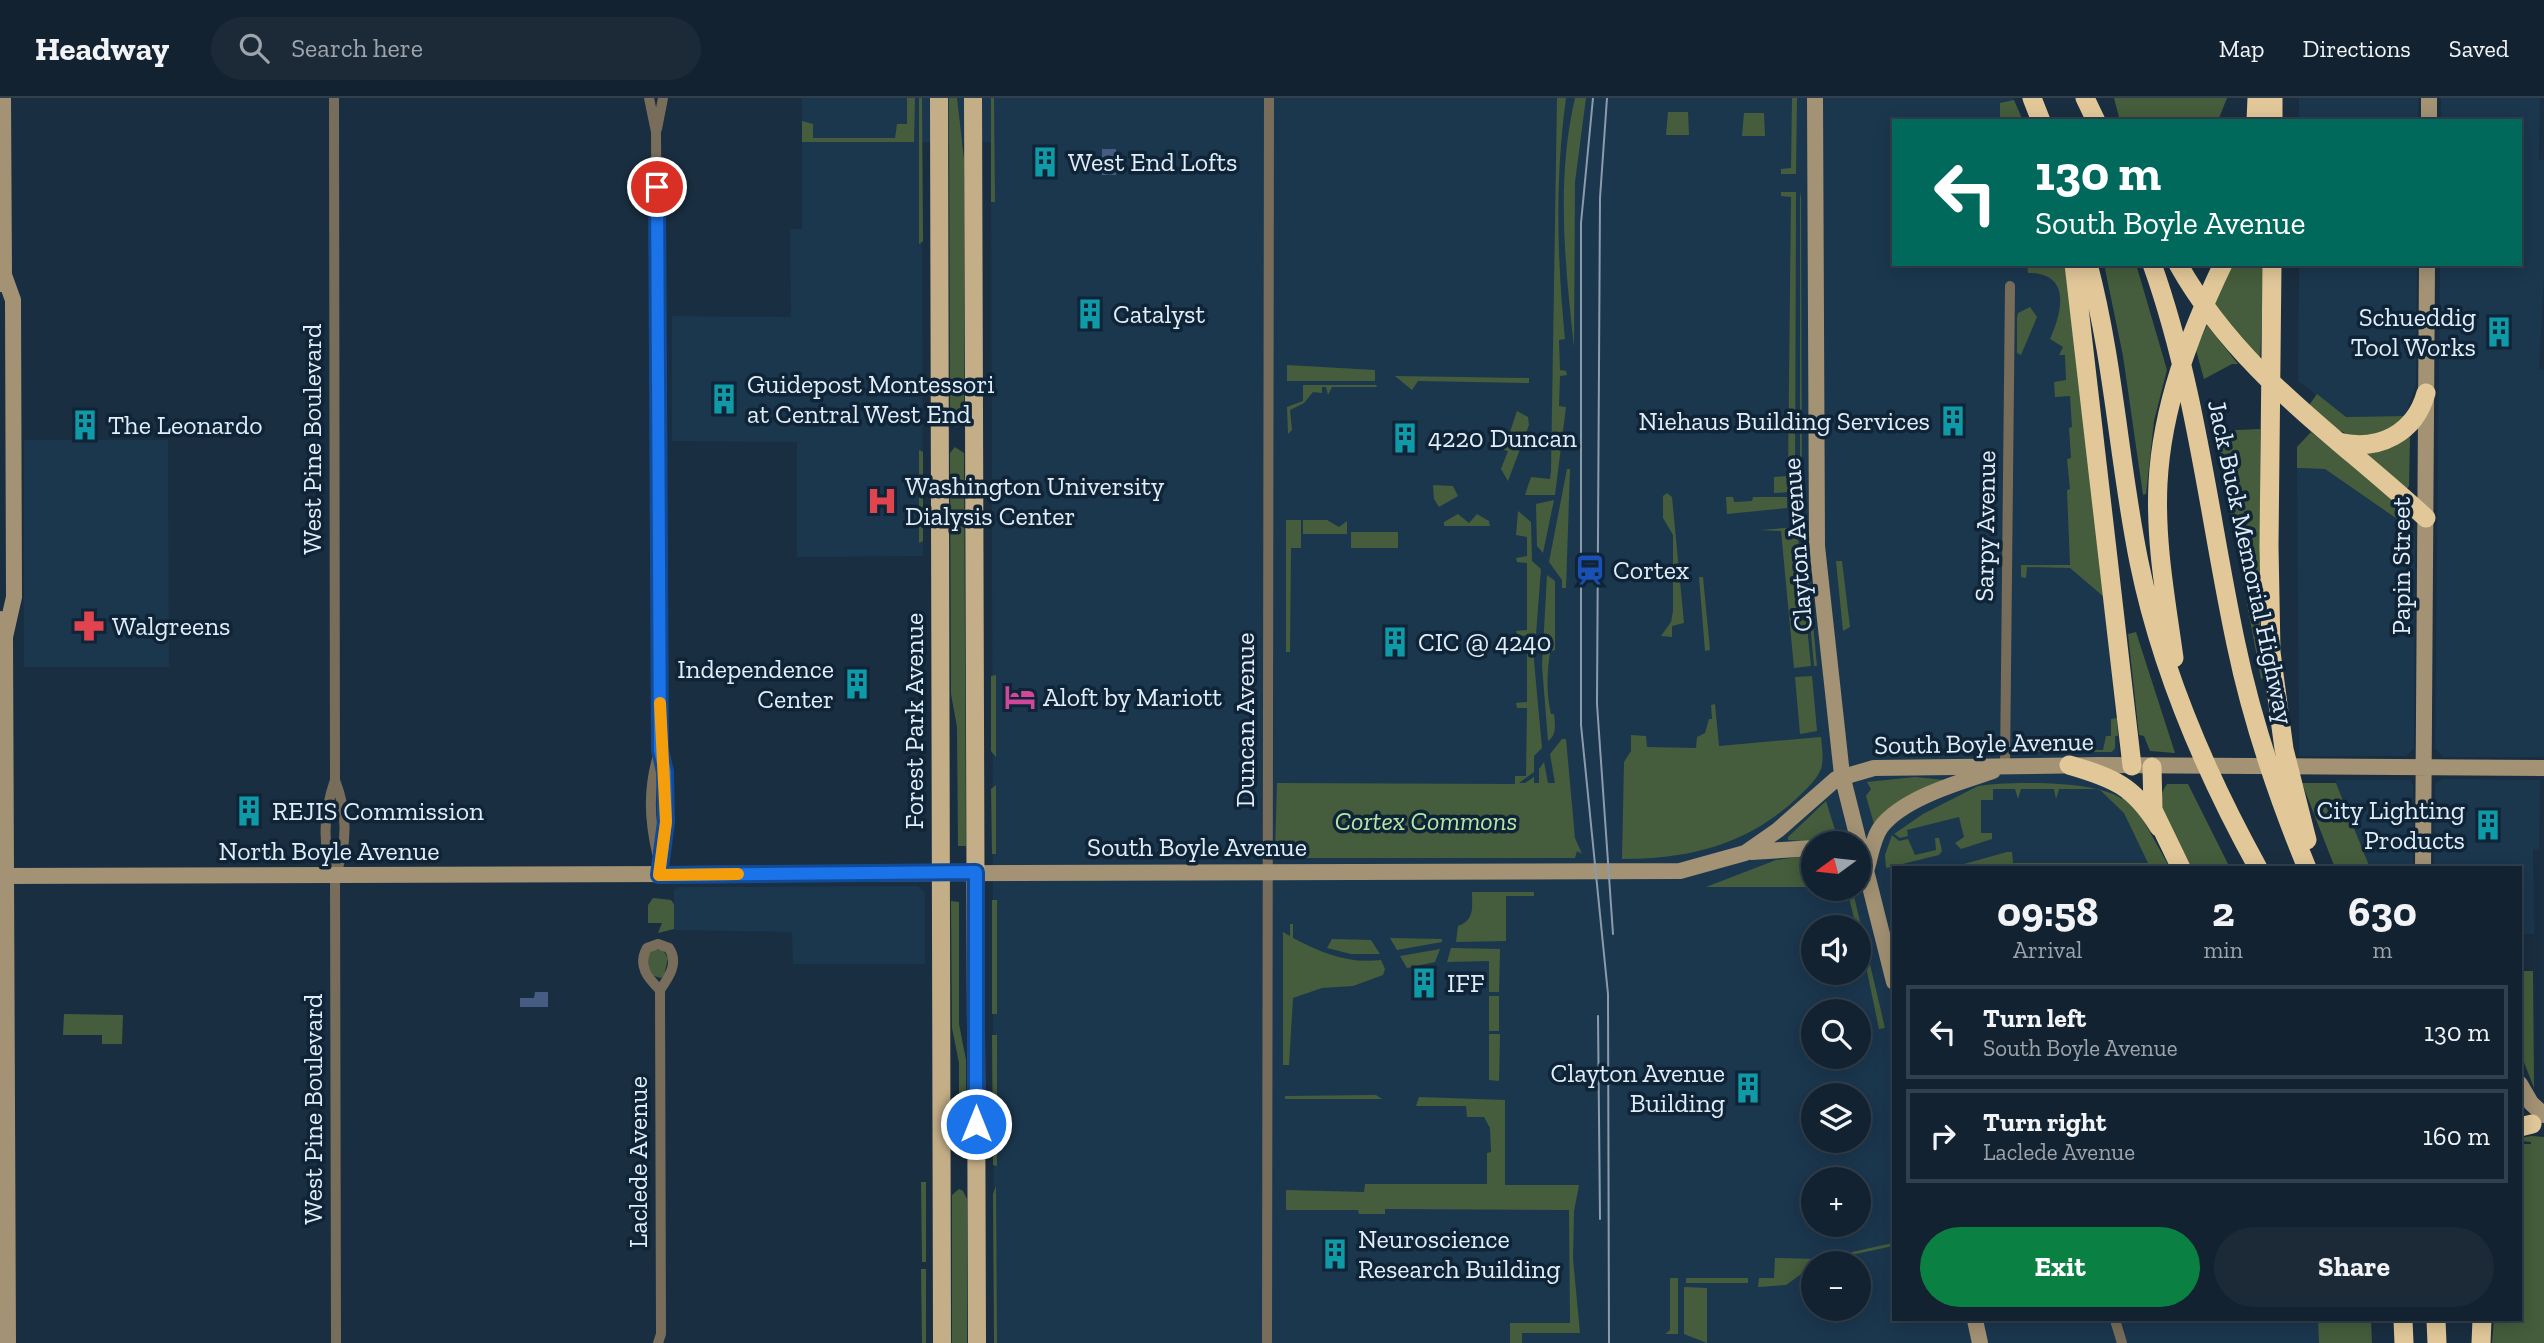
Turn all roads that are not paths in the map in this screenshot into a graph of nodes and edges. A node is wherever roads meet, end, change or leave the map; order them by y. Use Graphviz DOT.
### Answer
graph roads {
  1 [pos="3,98"];
  2 [pos="334,98"];
  3 [pos="649,98"];
  4 [pos="663,98"];
  5 [pos="939,98"];
  6 [pos="974,98"];
  7 [pos="1269,98"];
  8 [pos="1815,98"];
  9 [pos="2257,98"];
  10 [pos="2273,98"];
  11 [pos="2429,98"];
  12 [pos="2256,119"];
  13 [pos="2273,119"];
  14 [pos="2429,119"];
  15 [pos="656,132"];
  16 [pos="2074,266"];
  17 [pos="2088,266"];
  18 [pos="2153,266"];
  19 [pos="2179,266"];
  20 [pos="2222,266"];
  21 [pos="2272,266"];
  22 [pos="2427,266"];
  23 [pos="2,279"];
  24 [pos="2010,286"];
  25 [pos="2426,393"];
  26 [pos="2335,441"];
  27 [pos="7,457"];
  28 [pos="2426,518"];
  29 [pos="0,620"];
  30 [pos="5,637"];
  31 [pos="2179,701"];
  32 [pos="2069,765"];
  33 [pos="2132,766"];
  34 [pos="2006,767"];
  35 [pos="2152,767"];
  36 [pos="2424,768"];
  37 [pos="2544,768"];
  38 [pos="1842,775"];
  39 [pos="335,780"];
  40 [pos="2159,827"];
  41 [pos="1854,831"];
  42 [pos="1801,848"];
  43 [pos="1871,848"];
  44 [pos="1745,853"];
  45 [pos="2181,866"];
  46 [pos="2257,866"];
  47 [pos="2306,866"];
  48 [pos="2313,866"];
  49 [pos="2423,866"];
  50 [pos="659,867"];
  51 [pos="976,872"];
  52 [pos="1268,872"];
  53 [pos="941,873"];
  54 [pos="335,875"];
  55 [pos="3,876"];
  56 [pos="1871,900"];
  57 [pos="1892,975"];
  58 [pos="660,990"];
  59 [pos="2522,1087"];
  60 [pos="2532,1123"];
  61 [pos="1975,1321"];
  62 [pos="2115,1321"];
  63 [pos="2403,1321"];
  64 [pos="2436,1321"];
  65 [pos="2482,1321"];
  66 [pos="661,1340"];
  67 [pos="8,1343"];
  68 [pos="336,1343"];
  69 [pos="942,1343"];
  70 [pos="977,1343"];
  71 [pos="1266,1343"];
  72 [pos="1980,1343"];
  73 [pos="2122,1343"];
  74 [pos="2404,1343"];
  75 [pos="2437,1343"];
  76 [pos="2481,1343"];
  1 -- 23 [label="street"];
  2 -- 39 [label="street, West Pine Boulevard"];
  3 -- 15 [label="street"];
  4 -- 15 [label="street"];
  5 -- 53 [label="main road, Forest Park Avenue"];
  6 -- 51 [label="main road"];
  7 -- 52 [label="street, Duncan Avenue"];
  8 -- 38 [label="street, Clayton Avenue"];
  9 -- 12 [label="highway"];
  10 -- 13 [label="highway"];
  11 -- 14 [label="street"];
  15 -- 50 [label="street"];
  16 -- 33 [label="highway"];
  17 -- 31 [label="highway"];
  18 -- 47 [label="highway, Jack Buck Memorial Highway"];
  19 -- 26 [label="highway"];
  20 -- 31 [label="highway"];
  21 -- 48 [label="highway"];
  22 -- 25 [label="street, Papin Street"];
  23 -- 27 [label="street"];
  24 -- 34 [label="street, Sarpy Avenue"];
  25 -- 26 [label="highway"];
  25 -- 28 [label="street, Papin Street"];
  26 -- 28 [label="highway"];
  27 -- 30 [label="street"];
  28 -- 36 [label="street, Papin Street"];
  29 -- 30 [label="street"];
  30 -- 55 [label="street"];
  31 -- 46 [label="highway"];
  32 -- 33 [label="street, South Boyle Avenue"];
  32 -- 34 [label="street, South Boyle Avenue"];
  32 -- 40 [label="highway"];
  33 -- 35 [label="street, South Boyle Avenue"];
  34 -- 38 [label="street, South Boyle Avenue"];
  34 -- 43 [label="street"];
  35 -- 36 [label="street, South Boyle Avenue"];
  35 -- 40 [label="highway"];
  36 -- 37 [label="street, South Boyle Avenue"];
  36 -- 49 [label="street, Papin Street"];
  38 -- 41 [label="street, Clayton Avenue"];
  38 -- 44 [label="street, South Boyle Avenue"];
  39 -- 54 [label="street, West Pine Boulevard"];
  39 -- 54 [label="street, West Pine Boulevard"];
  40 -- 45 [label="highway"];
  42 -- 44 [label="street"];
  44 -- 52 [label="street, South Boyle Avenue"];
  50 -- 53 [label="street, South Boyle Avenue"];
  50 -- 54 [label="street, North Boyle Avenue"];
  51 -- 52 [label="street, South Boyle Avenue"];
  51 -- 53 [label="street, South Boyle Avenue"];
  51 -- 70 [label="main road"];
  52 -- 71 [label="street, Duncan Avenue"];
  53 -- 69 [label="main road, Forest Park Avenue"];
  54 -- 55 [label="street, North Boyle Avenue"];
  54 -- 68 [label="street, West Pine Boulevard"];
  55 -- 67 [label="street"];
  56 -- 57 [label="street, Clayton Avenue"];
  58 -- 66 [label="street, Laclede Avenue"];
  59 -- 60 [label="street"];
  61 -- 72 [label="street"];
  62 -- 73 [label="street"];
  63 -- 74 [label="highway"];
  64 -- 75 [label="highway"];
  65 -- 76 [label="highway"];
}
